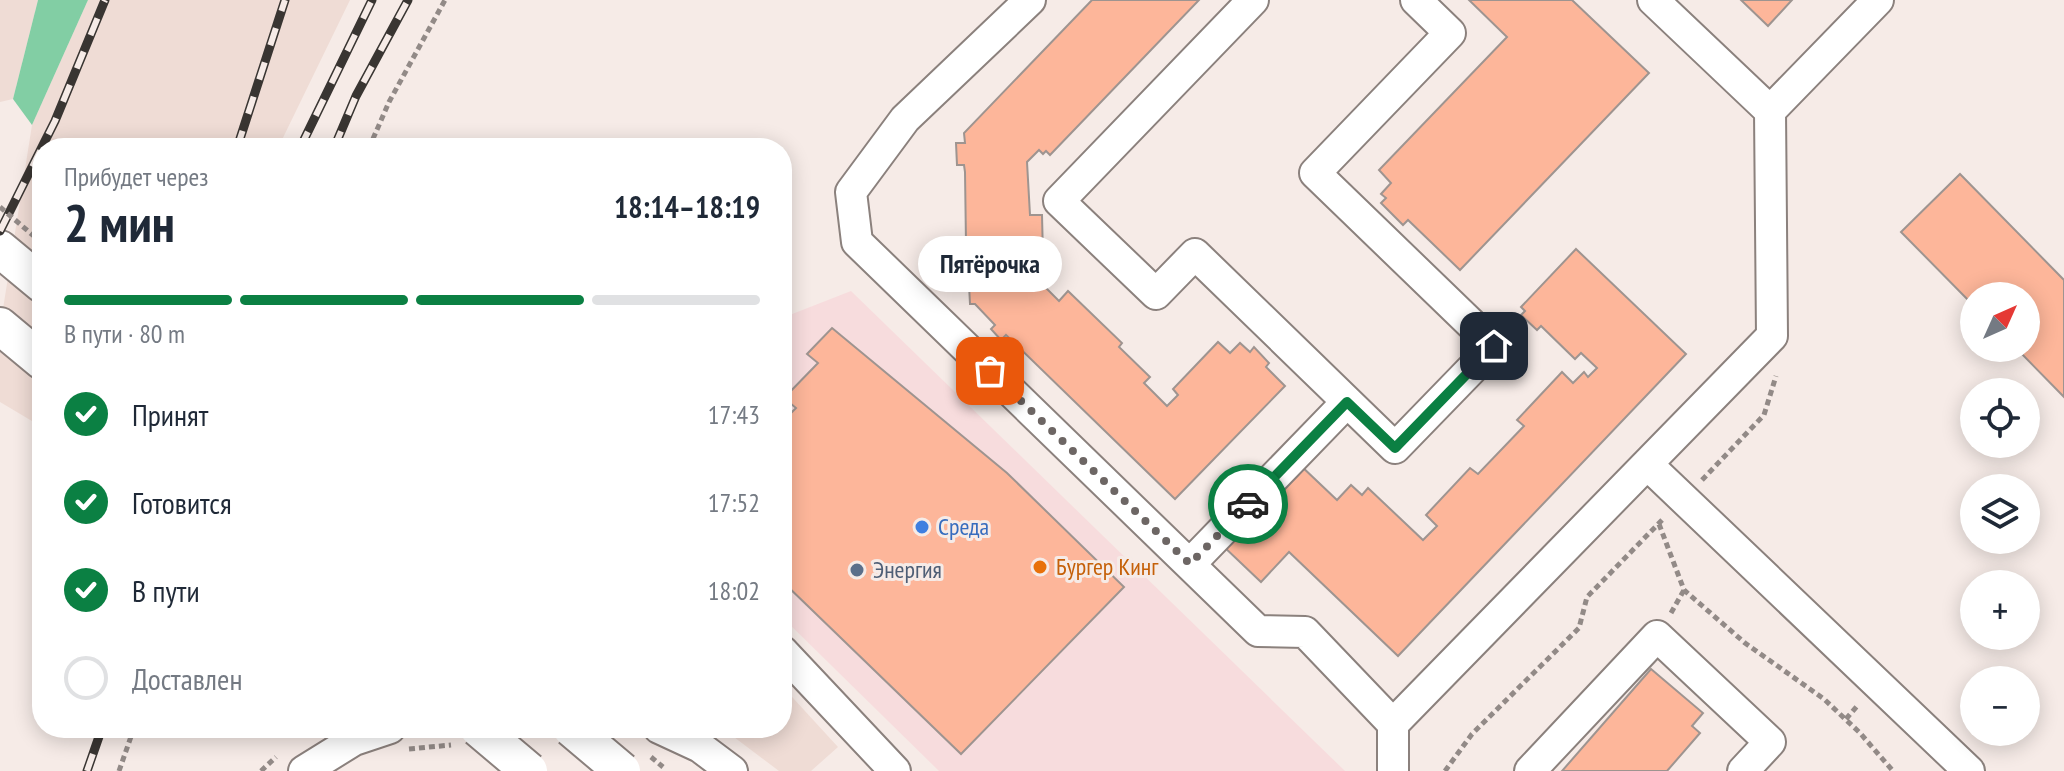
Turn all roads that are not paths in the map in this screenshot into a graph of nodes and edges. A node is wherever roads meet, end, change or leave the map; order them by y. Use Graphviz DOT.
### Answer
graph roads {
  1 [pos="1030,0"];
  2 [pos="1253,0"];
  3 [pos="1416,0"];
  4 [pos="1653,0"];
  5 [pos="1878,0"];
  6 [pos="1770,111"];
  7 [pos="0,249"];
  8 [pos="32,276"];
  9 [pos="0,326"];
  10 [pos="32,353"];
  11 [pos="1347,402"];
  12 [pos="1647,464"];
  13 [pos="1190,564"];
  14 [pos="792,662"];
  15 [pos="1393,724"];
  16 [pos="360,738"];
  17 [pos="490,738"];
  18 [pos="583,738"];
  19 [pos="681,738"];
  20 [pos="304,771"];
  21 [pos="529,771"];
  22 [pos="622,771"];
  23 [pos="732,771"];
  24 [pos="895,771"];
  25 [pos="1393,771"];
  26 [pos="1530,771"];
  27 [pos="1743,771"];
  28 [pos="1969,771"];
  1 -- 13 [label="street"];
  2 -- 11 [label="street"];
  3 -- 11 [label="street"];
  4 -- 6 [label="street"];
  5 -- 6 [label="street"];
  6 -- 12 [label="street"];
  7 -- 8 [label="main road"];
  9 -- 10 [label="main road"];
  11 -- 13 [label="street"];
  12 -- 15 [label="street"];
  12 -- 28 [label="street"];
  13 -- 15 [label="street"];
  14 -- 24 [label="street"];
  15 -- 25 [label="street"];
  16 -- 20 [label="street"];
  17 -- 21 [label="main road, bridge"];
  18 -- 22 [label="main road, bridge"];
  19 -- 23 [label="street"];
  26 -- 27 [label="street"];
}
